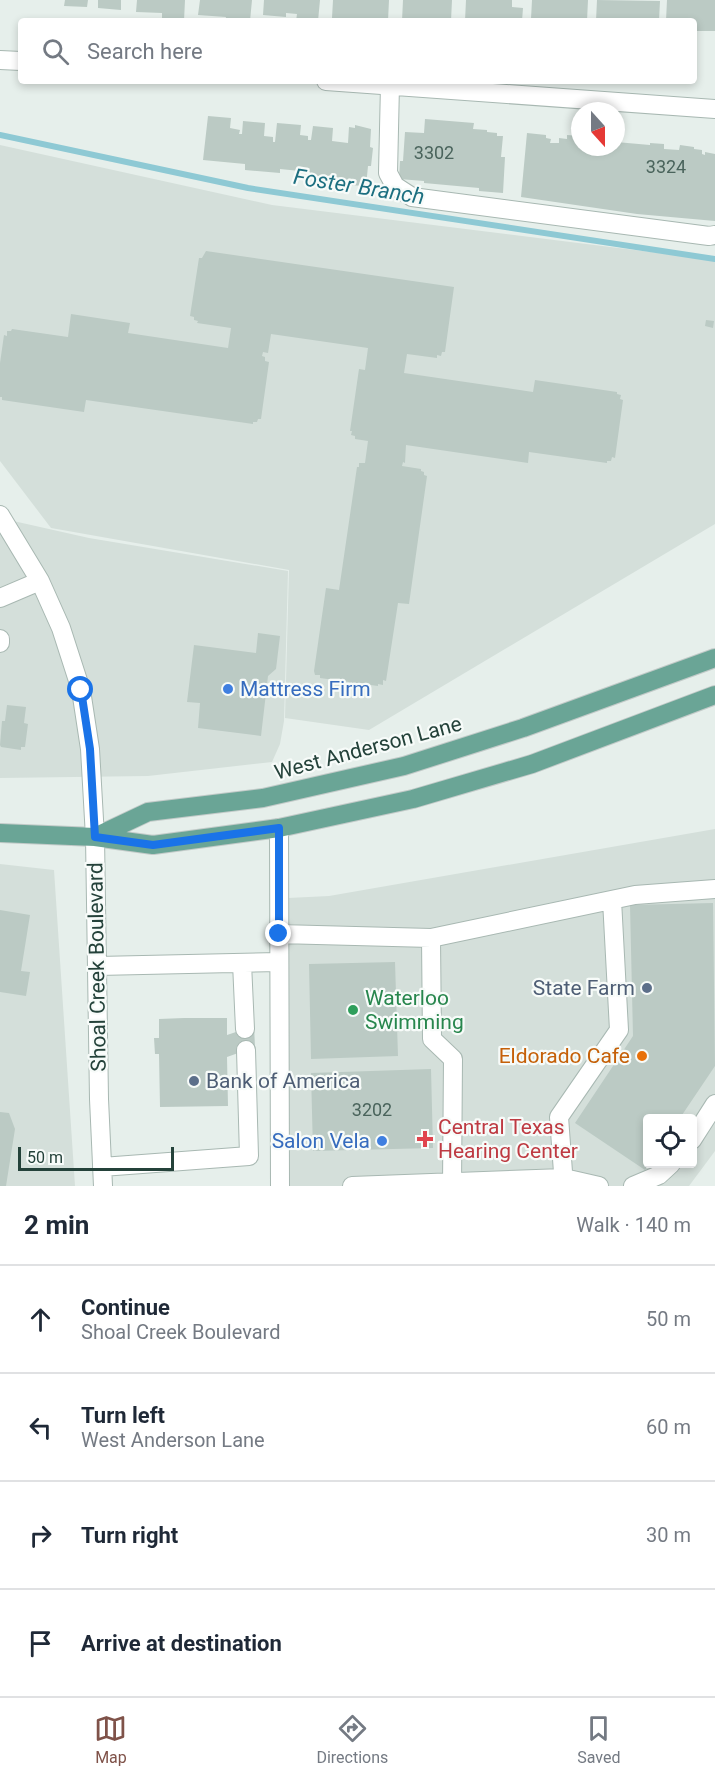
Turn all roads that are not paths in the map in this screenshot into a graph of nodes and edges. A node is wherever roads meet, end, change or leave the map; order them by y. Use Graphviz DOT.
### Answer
graph roads {
  1 [pos="0,60"];
  2 [pos="18,61"];
  3 [pos="374,84"];
  4 [pos="390,85"];
  5 [pos="715,109"];
  6 [pos="715,235"];
  7 [pos="0,515"];
  8 [pos="40,581"];
  9 [pos="0,598"];
  10 [pos="715,658"];
  11 [pos="715,695"];
  12 [pos="279,828"];
  13 [pos="0,833"];
  14 [pos="95,837"];
  15 [pos="715,889"];
  16 [pos="612,900"];
  17 [pos="279,934"];
  18 [pos="431,938"];
  19 [pos="279,962"];
  20 [pos="242,963"];
  21 [pos="98,966"];
  22 [pos="244,1029"];
  23 [pos="246,1050"];
  24 [pos="715,1104"];
  25 [pos="697,1133"];
  26 [pos="102,1167"];
  27 [pos="667,1168"];
  28 [pos="564,1182"];
  29 [pos="452,1184"];
  30 [pos="102,1186"];
  31 [pos="280,1186"];
  32 [pos="352,1186"];
  33 [pos="599,1186"];
  34 [pos="633,1186"];
  1 -- 2 [label="street"];
  3 -- 4 [label="street"];
  4 -- 5 [label="street"];
  4 -- 6 [label="street"];
  7 -- 8 [label="street, Shoal Creek Boulevard"];
  8 -- 9 [label="street"];
  8 -- 14 [label="street, Shoal Creek Boulevard"];
  10 -- 14 [label="main road, West Anderson Lane"];
  11 -- 12 [label="main road, West Anderson Lane"];
  12 -- 14 [label="main road, West Anderson Lane"];
  12 -- 17 [label="street"];
  13 -- 14 [label="main road, West Anderson Lane"];
  14 -- 21 [label="street, Shoal Creek Boulevard"];
  15 -- 16 [label="street"];
  16 -- 18 [label="street"];
  16 -- 28 [label="street"];
  17 -- 18 [label="street"];
  17 -- 19 [label="street"];
  18 -- 29 [label="street"];
  19 -- 20 [label="street"];
  19 -- 31 [label="street"];
  20 -- 21 [label="street"];
  20 -- 22 [label="street"];
  21 -- 26 [label="street, Shoal Creek Boulevard"];
  23 -- 26 [label="street"];
  24 -- 25 [label="street"];
  26 -- 30 [label="street, Shoal Creek Boulevard"];
  27 -- 34 [label="street"];
  28 -- 29 [label="street"];
  28 -- 33 [label="street"];
  29 -- 32 [label="street"];
}
